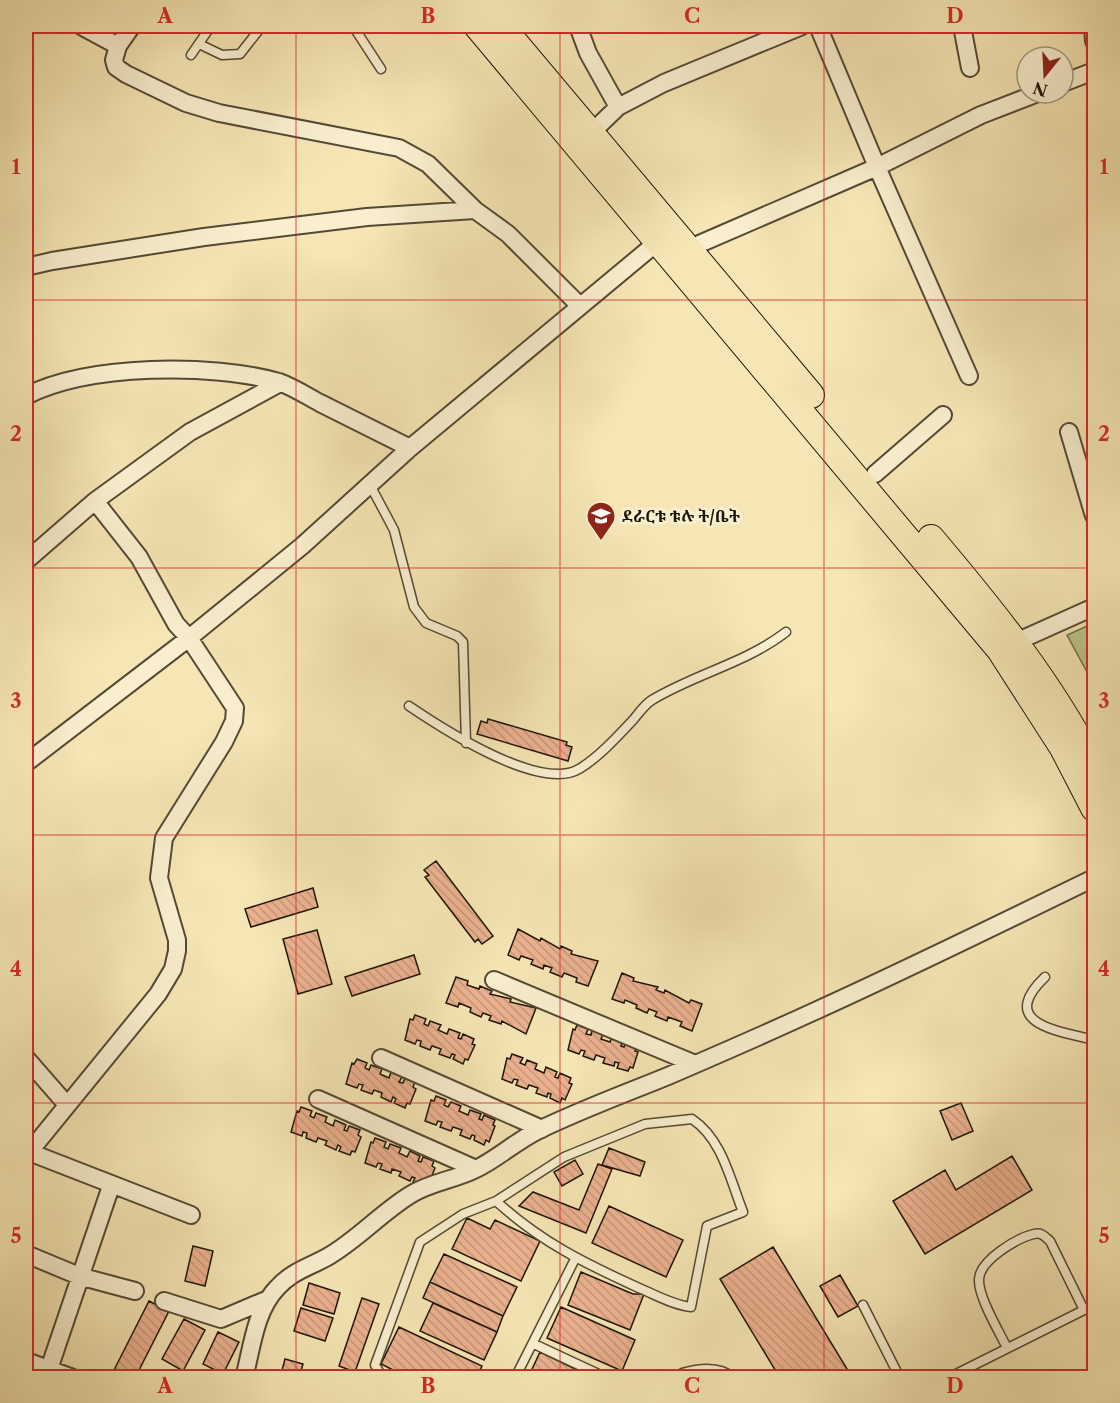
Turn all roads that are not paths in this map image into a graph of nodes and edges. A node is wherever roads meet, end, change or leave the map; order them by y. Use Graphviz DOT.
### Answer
graph roads {
  1 [pos="81,26"];
  2 [pos="132,26"];
  3 [pos="211,26"];
  4 [pos="262,26"];
  5 [pos="353,26"];
  6 [pos="477,26"];
  7 [pos="501,26"];
  8 [pos="578,26"];
  9 [pos="802,26"];
  10 [pos="818,26"];
  11 [pos="962,26"];
  12 [pos="1093,26"];
  13 [pos="1095,41"];
  14 [pos="199,44"];
  15 [pos="118,46"];
  16 [pos="191,55"];
  17 [pos="970,68"];
  18 [pos="381,69"];
  19 [pos="1095,71"];
  20 [pos="1075,78"];
  21 [pos="1015,102"];
  22 [pos="618,107"];
  23 [pos="591,133"];
  24 [pos="877,167"];
  25 [pos="475,210"];
  26 [pos="666,235"];
  27 [pos="690,248"];
  28 [pos="26,267"];
  29 [pos="580,306"];
  30 [pos="969,376"];
  31 [pos="280,383"];
  32 [pos="26,396"];
  33 [pos="943,415"];
  34 [pos="1069,432"];
  35 [pos="410,448"];
  36 [pos="876,474"];
  37 [pos="370,485"];
  38 [pos="95,501"];
  39 [pos="1095,516"];
  40 [pos="26,561"];
  41 [pos="1095,607"];
  42 [pos="786,632"];
  43 [pos="189,638"];
  44 [pos="1016,642"];
  45 [pos="409,706"];
  46 [pos="466,743"];
  47 [pos="26,763"];
  48 [pos="1095,767"];
  49 [pos="1095,808"];
  50 [pos="1095,878"];
  51 [pos="1045,977"];
  52 [pos="494,980"];
  53 [pos="1095,1040"];
  54 [pos="26,1058"];
  55 [pos="381,1058"];
  56 [pos="695,1064"];
  57 [pos="318,1099"];
  58 [pos="67,1104"];
  59 [pos="542,1129"];
  60 [pos="27,1154"];
  61 [pos="476,1170"];
  62 [pos="111,1186"];
  63 [pos="496,1201"];
  64 [pos="191,1215"];
  65 [pos="26,1254"];
  66 [pos="575,1259"];
  67 [pos="79,1276"];
  68 [pos="135,1291"];
  69 [pos="266,1300"];
  70 [pos="164,1301"];
  71 [pos="863,1305"];
  72 [pos="1095,1305"];
  73 [pos="1084,1310"];
  74 [pos="534,1344"];
  75 [pos="1007,1348"];
  76 [pos="26,1361"];
  77 [pos="47,1373"];
  78 [pos="73,1377"];
  79 [pos="244,1377"];
  80 [pos="383,1377"];
  81 [pos="515,1377"];
  82 [pos="607,1377"];
  83 [pos="680,1377"];
  84 [pos="734,1377"];
  85 [pos="900,1377"];
  86 [pos="948,1377"];
  1 -- 15 [label="street"];
  2 -- 15 [label="street"];
  3 -- 14 [label="lane"];
  4 -- 14 [label="lane"];
  5 -- 18 [label="lane"];
  6 -- 26 [label="main road"];
  7 -- 23 [label="main road"];
  8 -- 22 [label="street"];
  9 -- 22 [label="street"];
  10 -- 24 [label="street"];
  11 -- 17 [label="street"];
  12 -- 13 [label="street"];
  14 -- 16 [label="lane"];
  15 -- 25 [label="street"];
  19 -- 20 [label="street"];
  21 -- 24 [label="street"];
  22 -- 23 [label="street"];
  23 -- 26 [label="main road"];
  24 -- 27 [label="street"];
  24 -- 30 [label="street"];
  25 -- 28 [label="street"];
  25 -- 29 [label="street"];
  26 -- 27 [label="main road"];
  26 -- 29 [label="street"];
  26 -- 49 [label="main road"];
  27 -- 36 [label="main road"];
  29 -- 35 [label="street"];
  31 -- 32 [label="street"];
  31 -- 35 [label="street"];
  31 -- 38 [label="street"];
  33 -- 36 [label="street"];
  34 -- 39 [label="street"];
  35 -- 37 [label="street"];
  36 -- 44 [label="main road"];
  37 -- 43 [label="street"];
  37 -- 46 [label="lane"];
  38 -- 40 [label="street"];
  38 -- 43 [label="street"];
  41 -- 44 [label="street"];
  42 -- 46 [label="lane"];
  43 -- 47 [label="street"];
  43 -- 58 [label="street"];
  44 -- 48 [label="main road"];
  45 -- 46 [label="lane"];
  50 -- 56 [label="street"];
  51 -- 53 [label="lane"];
  52 -- 56 [label="street"];
  54 -- 58 [label="street"];
  55 -- 59 [label="street"];
  56 -- 59 [label="street"];
  57 -- 61 [label="street"];
  58 -- 60 [label="street"];
  59 -- 61 [label="street"];
  60 -- 62 [label="street"];
  61 -- 69 [label="street"];
  62 -- 64 [label="street"];
  62 -- 67 [label="street"];
  63 -- 66 [label="lane"];
  63 -- 66 [label="lane"];
  63 -- 80 [label="lane"];
  65 -- 67 [label="street"];
  66 -- 74 [label="lane"];
  67 -- 68 [label="street"];
  67 -- 77 [label="street"];
  69 -- 70 [label="street"];
  69 -- 79 [label="street"];
  71 -- 85 [label="lane"];
  72 -- 73 [label="lane"];
  73 -- 75 [label="lane"];
  73 -- 75 [label="lane"];
  74 -- 81 [label="lane"];
  74 -- 82 [label="lane"];
  75 -- 86 [label="lane"];
  76 -- 77 [label="street"];
  77 -- 78 [label="street"];
  83 -- 84 [label="lane"];
}
